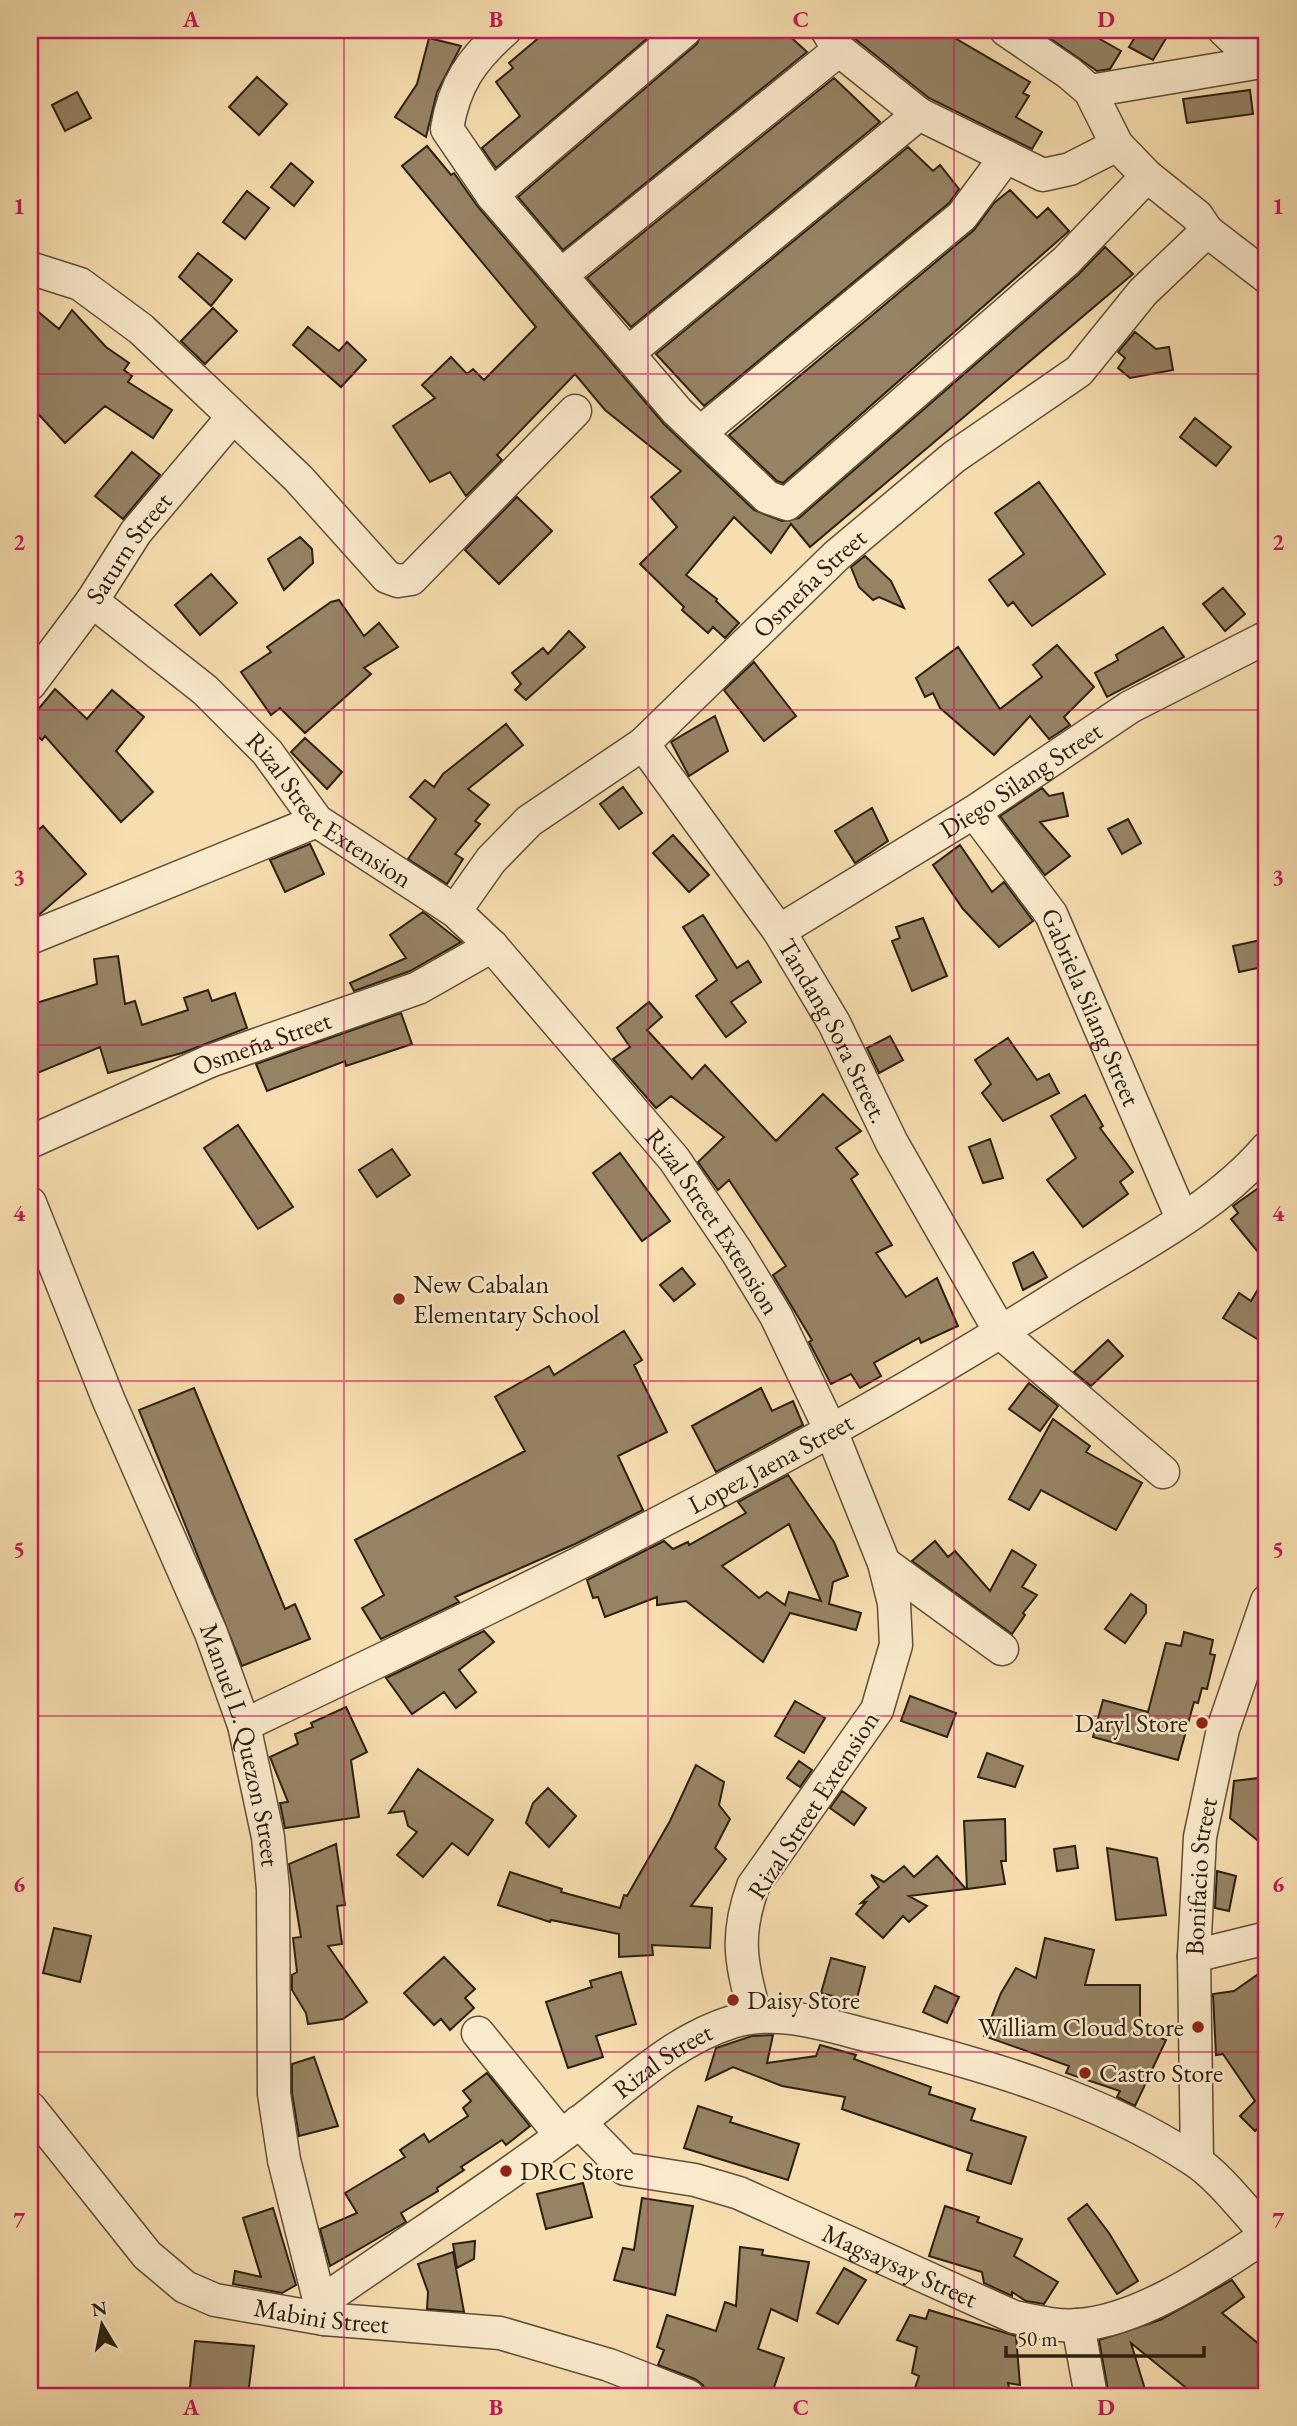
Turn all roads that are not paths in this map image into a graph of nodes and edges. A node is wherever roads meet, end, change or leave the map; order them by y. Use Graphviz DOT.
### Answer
graph roads {
  1 [pos="505,30"];
  2 [pos="685,30"];
  3 [pos="1006,30"];
  4 [pos="1224,30"];
  5 [pos="833,40"];
  6 [pos="1263,62"];
  7 [pos="1090,91"];
  8 [pos="919,114"];
  9 [pos="1117,145"];
  10 [pos="1005,158"];
  11 [pos="1147,176"];
  12 [pos="492,195"];
  13 [pos="1208,231"];
  14 [pos="30,268"];
  15 [pos="561,275"];
  16 [pos="1267,277"];
  17 [pos="628,353"];
  18 [pos="575,411"];
  19 [pos="232,418"];
  20 [pos="701,433"];
  21 [pos="92,601"];
  22 [pos="1267,637"];
  23 [pos="34,668"];
  24 [pos="643,744"];
  25 [pos="974,812"];
  26 [pos="317,821"];
  27 [pos="455,911"];
  28 [pos="779,931"];
  29 [pos="30,938"];
  30 [pos="492,946"];
  31 [pos="30,1142"];
  32 [pos="1267,1149"];
  33 [pos="30,1203"];
  34 [pos="1182,1219"];
  35 [pos="1001,1333"];
  36 [pos="831,1431"];
  37 [pos="1163,1472"];
  38 [pos="884,1563"];
  39 [pos="1267,1601"];
  40 [pos="1002,1648"];
  41 [pos="244,1726"];
  42 [pos="1267,1938"];
  43 [pos="1194,1956"];
  44 [pos="755,2016"];
  45 [pos="478,2033"];
  46 [pos="30,2108"];
  47 [pos="570,2128"];
  48 [pos="1197,2161"];
  49 [pos="1267,2235"];
  50 [pos="322,2311"];
  51 [pos="1078,2325"];
  52 [pos="688,2396"];
  53 [pos="1091,2396"];
  1 -- 12 [label="street"];
  2 -- 12 [label="street"];
  3 -- 7 [label="street"];
  4 -- 6 [label="street"];
  5 -- 8 [label="street"];
  5 -- 15 [label="street"];
  6 -- 7 [label="street"];
  7 -- 9 [label="street"];
  8 -- 10 [label="street"];
  8 -- 17 [label="street"];
  9 -- 10 [label="street"];
  9 -- 11 [label="street"];
  10 -- 20 [label="street"];
  11 -- 13 [label="street"];
  11 -- 20 [label="street"];
  12 -- 15 [label="street"];
  13 -- 16 [label="street"];
  13 -- 24 [label="street, Osmeña Street"];
  14 -- 19 [label="street"];
  15 -- 17 [label="street"];
  17 -- 20 [label="street"];
  18 -- 19 [label="street"];
  19 -- 21 [label="street, Saturn Street"];
  21 -- 23 [label="street, Saturn Street"];
  21 -- 26 [label="street, Rizal Street Extension"];
  22 -- 25 [label="street, Diego Silang Street"];
  24 -- 27 [label="street, Osmeña Street"];
  24 -- 28 [label="street, Tandang Sora Street."];
  25 -- 28 [label="street, Diego Silang Street"];
  25 -- 34 [label="street, Gabriela Silang Street"];
  26 -- 27 [label="street, Rizal Street Extension"];
  26 -- 29 [label="street"];
  27 -- 30 [label="street, Rizal Street Extension"];
  28 -- 35 [label="street, Tandang Sora Street."];
  30 -- 31 [label="street, Osmeña Street"];
  30 -- 36 [label="street, Rizal Street Extension"];
  32 -- 34 [label="street, Lopez Jaena Street"];
  33 -- 41 [label="street, Manuel L. Quezon Street"];
  34 -- 35 [label="street, Lopez Jaena Street"];
  35 -- 36 [label="street, Lopez Jaena Street"];
  35 -- 37 [label="street, Tandang Sora Street."];
  36 -- 38 [label="street, Rizal Street Extension"];
  36 -- 41 [label="street, Lopez Jaena Street"];
  38 -- 40 [label="street"];
  38 -- 44 [label="street, Rizal Street Extension"];
  39 -- 43 [label="street, Bonifacio Street"];
  41 -- 50 [label="street, Manuel L. Quezon Street"];
  42 -- 43 [label="street"];
  43 -- 48 [label="street, Bonifacio Street"];
  44 -- 47 [label="street, Rizal Street"];
  44 -- 48 [label="street, Rizal Street"];
  45 -- 47 [label="street, Magsaysay Street"];
  46 -- 50 [label="street, Mabini Street"];
  47 -- 50 [label="street, Rizal Street"];
  47 -- 51 [label="street, Magsaysay Street"];
  48 -- 49 [label="street, Rizal Street"];
  49 -- 51 [label="street, Magsaysay Street"];
  50 -- 52 [label="street, Mabini Street"];
  51 -- 53 [label="street"];
}
